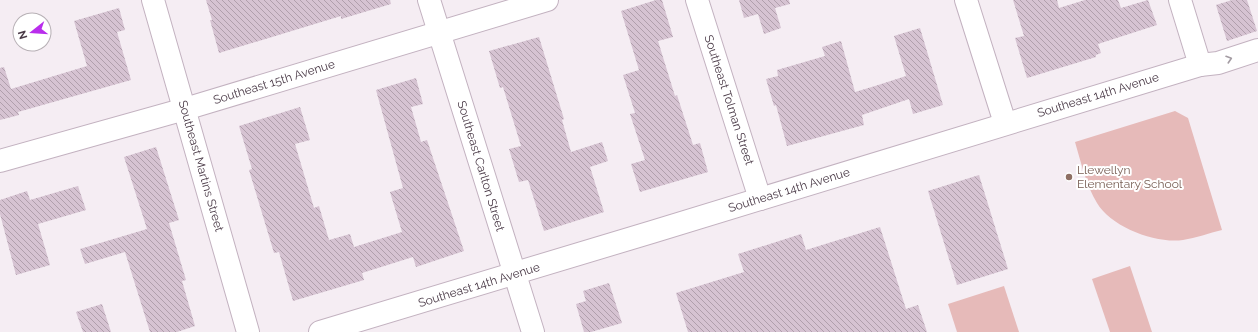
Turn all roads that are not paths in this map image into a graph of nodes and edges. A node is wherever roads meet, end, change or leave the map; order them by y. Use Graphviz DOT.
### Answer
graph roads {
  1 [pos="154,0"];
  2 [pos="429,0"];
  3 [pos="546,0"];
  4 [pos="697,0"];
  5 [pos="966,0"];
  6 [pos="1180,0"];
  7 [pos="439,33"];
  8 [pos="1258,50"];
  9 [pos="1200,65"];
  10 [pos="185,109"];
  11 [pos="1005,123"];
  12 [pos="0,161"];
  13 [pos="760,199"];
  14 [pos="515,274"];
  15 [pos="248,332"];
  16 [pos="320,332"];
  17 [pos="533,332"];
  1 -- 10 [label="street, Southeast Martins Street"];
  2 -- 7 [label="street, Southeast Carlton Street"];
  3 -- 7 [label="street, Southeast 15th Avenue"];
  4 -- 13 [label="street, Southeast Tolman Street"];
  5 -- 11 [label="street"];
  6 -- 9 [label="street"];
  7 -- 10 [label="street, Southeast 15th Avenue"];
  7 -- 14 [label="street, Southeast Carlton Street"];
  9 -- 8 [label="street, Southeast 14th Avenue, one-way"];
  9 -- 11 [label="street, Southeast 14th Avenue"];
  10 -- 12 [label="street, Southeast 15th Avenue"];
  10 -- 15 [label="street, Southeast Martins Street"];
  11 -- 13 [label="street, Southeast 14th Avenue"];
  13 -- 14 [label="street, Southeast 14th Avenue"];
  14 -- 16 [label="street, Southeast 14th Avenue"];
  14 -- 17 [label="street, Southeast Carlton Street"];
}
